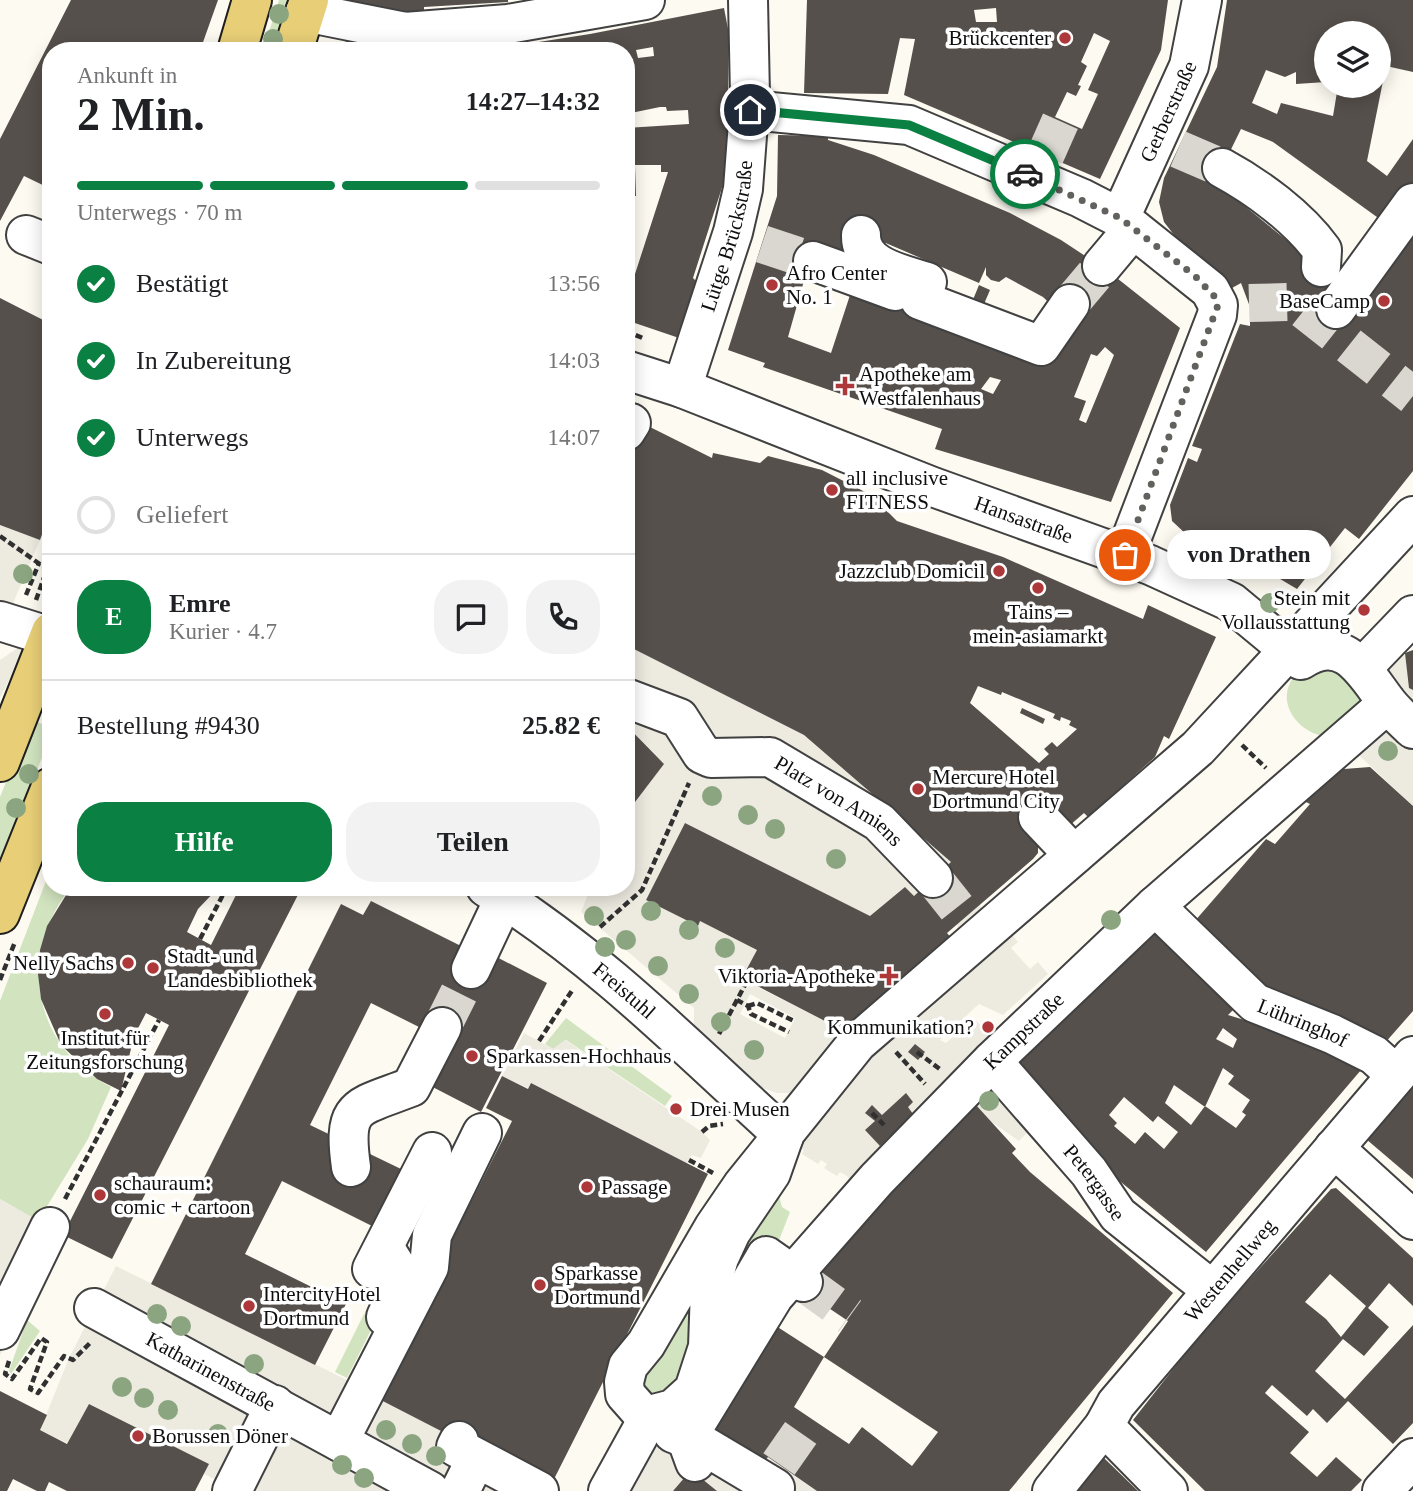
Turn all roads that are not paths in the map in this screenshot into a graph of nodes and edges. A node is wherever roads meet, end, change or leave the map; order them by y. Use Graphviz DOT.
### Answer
graph roads {
  1 [pos="253,0"];
  2 [pos="645,0"];
  3 [pos="1202,0"];
  4 [pos="751,1"];
  5 [pos="307,6"];
  6 [pos="240,42"];
  7 [pos="296,42"];
  8 [pos="750,110"];
  9 [pos="1222,168"];
  10 [pos="1413,203"];
  11 [pos="1126,224"];
  12 [pos="861,235"];
  13 [pos="813,261"];
  14 [pos="1102,266"];
  15 [pos="1321,267"];
  16 [pos="920,300"];
  17 [pos="1070,304"];
  18 [pos="1336,309"];
  19 [pos="635,373"];
  20 [pos="682,388"];
  21 [pos="1413,516"];
  22 [pos="1125,555"];
  23 [pos="1413,615"];
  24 [pos="39,629"];
  25 [pos="1288,650"];
  26 [pos="1363,667"];
  27 [pos="635,701"];
  28 [pos="1400,716"];
  29 [pos="0,762"];
  30 [pos="42,809"];
  31 [pos="1038,817"];
  32 [pos="1074,855"];
  33 [pos="933,878"];
  34 [pos="517,898"];
  35 [pos="1155,906"];
  36 [pos="0,914"];
  37 [pos="471,968"];
  38 [pos="442,1027"];
  39 [pos="992,1061"];
  40 [pos="1405,1065"];
  41 [pos="482,1133"];
  42 [pos="784,1136"];
  43 [pos="1334,1148"];
  44 [pos="432,1152"];
  45 [pos="351,1167"];
  46 [pos="1413,1220"];
  47 [pos="50,1227"];
  48 [pos="23,1269"];
  49 [pos="779,1282"];
  50 [pos="1212,1290"];
  51 [pos="94,1308"];
  52 [pos="6,1332"];
  53 [pos="708,1347"];
  54 [pos="360,1386"];
  55 [pos="275,1405"];
  56 [pos="648,1417"];
  57 [pos="1104,1426"];
  58 [pos="334,1438"];
  59 [pos="691,1451"];
  60 [pos="469,1463"];
  61 [pos="773,1478"];
  62 [pos="233,1490"];
  63 [pos="429,1491"];
  64 [pos="539,1491"];
  65 [pos="608,1491"];
  66 [pos="1052,1491"];
  67 [pos="1168,1491"];
  1 -- 6 [label="main road"];
  2 -- 5 [label="street"];
  3 -- 11 [label="street, Gerberstraße"];
  4 -- 8 [label="street, Lütge Brückstraße"];
  5 -- 7 [label="main road"];
  8 -- 11 [label="street"];
  8 -- 20 [label="street, Lütge Brückstraße"];
  9 -- 15 [label="street"];
  10 -- 18 [label="street"];
  11 -- 14 [label="street, Gerberstraße"];
  11 -- 22 [label="street"];
  12 -- 16 [label="street"];
  13 -- 16 [label="street"];
  16 -- 17 [label="street"];
  19 -- 20 [label="street, Hansastraße"];
  20 -- 22 [label="street, Hansastraße"];
  21 -- 25 [label="street, Kampstraße"];
  22 -- 25 [label="street, Hansastraße"];
  23 -- 26 [label="street"];
  24 -- 29 [label="main road"];
  25 -- 26 [label="street"];
  25 -- 32 [label="street, Kampstraße"];
  26 -- 28 [label="street, Kampstraße"];
  27 -- 33 [label="street, Platz von Amiens"];
  28 -- 35 [label="street, Kampstraße"];
  30 -- 36 [label="main road"];
  31 -- 32 [label="street"];
  32 -- 42 [label="street, Kampstraße"];
  34 -- 37 [label="street"];
  34 -- 42 [label="street, Freistuhl"];
  35 -- 39 [label="street, Kampstraße"];
  35 -- 40 [label="street, Lühringhof"];
  38 -- 45 [label="street"];
  39 -- 49 [label="street, Kampstraße"];
  39 -- 50 [label="street, Petergasse"];
  40 -- 43 [label="street, Westenhellweg"];
  41 -- 54 [label="street"];
  42 -- 53 [label="street, Kampstraße"];
  42 -- 56 [label="street, Kampstraße"];
  43 -- 46 [label="street"];
  43 -- 50 [label="street, Westenhellweg"];
  44 -- 54 [label="street"];
  47 -- 48 [label="street"];
  48 -- 52 [label="street"];
  49 -- 53 [label="street, Kampstraße"];
  49 -- 59 [label="street, Kampstraße"];
  50 -- 57 [label="street, Westenhellweg"];
  51 -- 55 [label="street, Katharinenstraße"];
  53 -- 56 [label="street, Kampstraße"];
  54 -- 58 [label="street"];
  55 -- 58 [label="street, Katharinenstraße"];
  55 -- 62 [label="street"];
  56 -- 59 [label="street"];
  56 -- 65 [label="street"];
  57 -- 66 [label="street, Westenhellweg"];
  57 -- 67 [label="street"];
  58 -- 63 [label="street, Katharinenstraße"];
  59 -- 61 [label="street"];
  60 -- 64 [label="street"];
}
